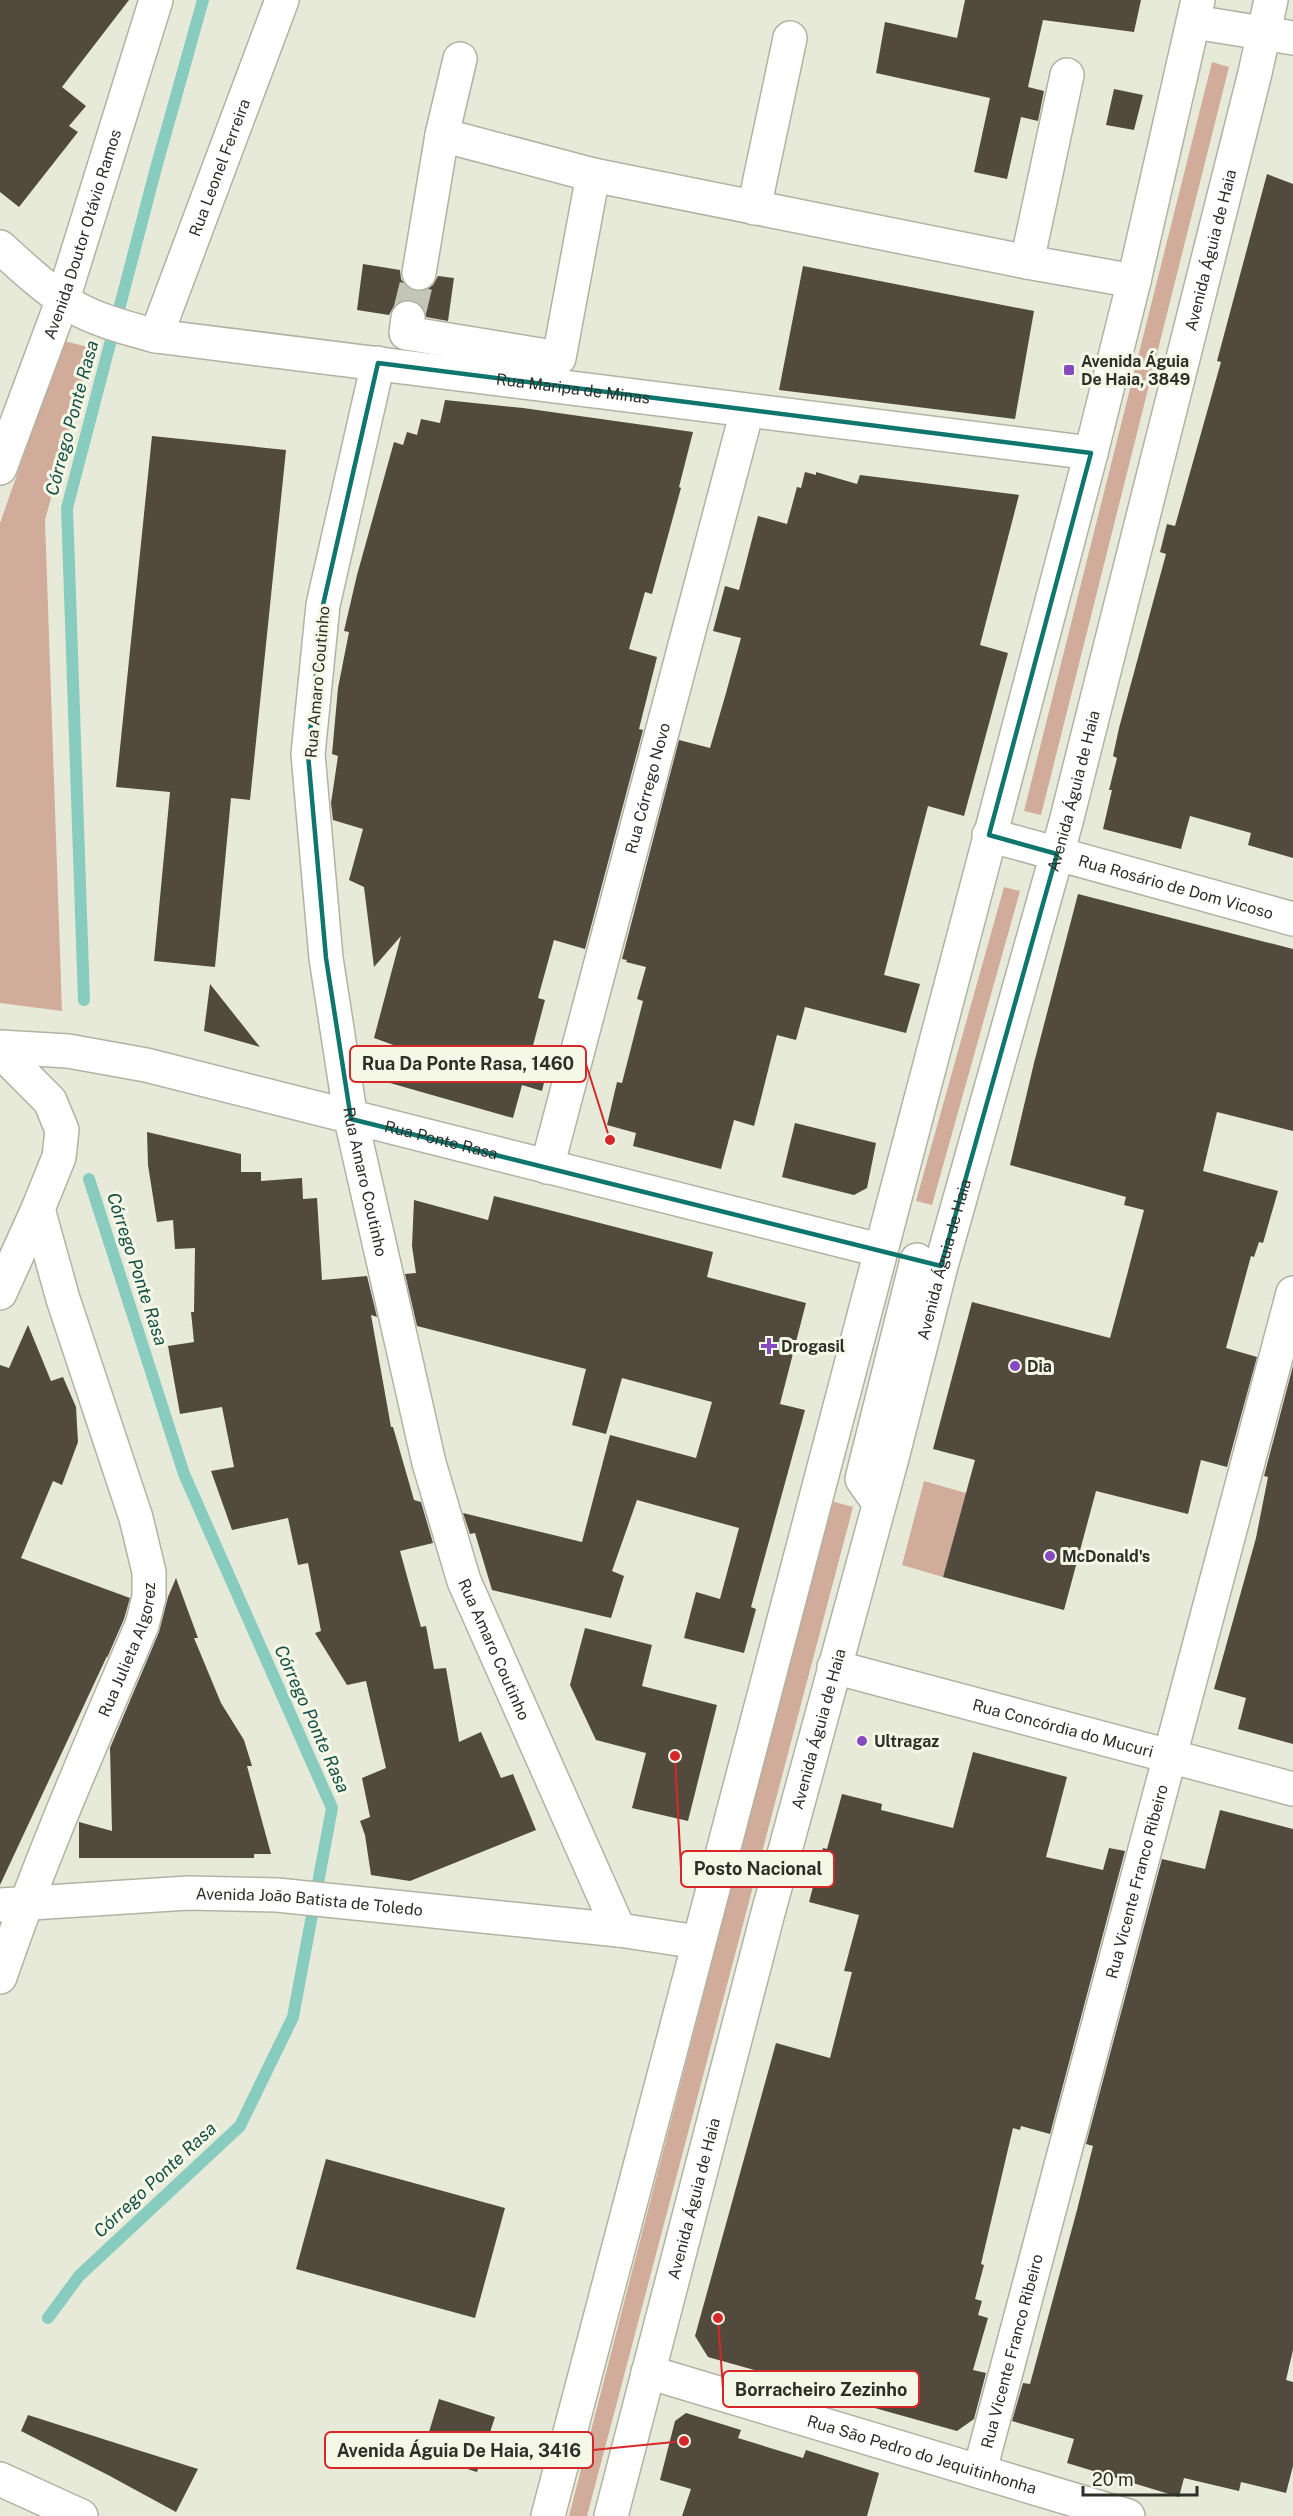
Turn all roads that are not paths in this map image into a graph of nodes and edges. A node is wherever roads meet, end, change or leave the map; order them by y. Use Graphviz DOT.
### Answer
graph roads {
  1 [pos="156,0"];
  2 [pos="282,0"];
  3 [pos="1271,0"];
  4 [pos="1196,11"];
  5 [pos="1278,36"];
  6 [pos="790,38"];
  7 [pos="460,59"];
  8 [pos="1067,75"];
  9 [pos="442,135"];
  10 [pos="593,175"];
  11 [pos="754,208"];
  12 [pos="0,247"];
  13 [pos="1027,262"];
  14 [pos="419,273"];
  15 [pos="1134,281"];
  16 [pos="68,303"];
  17 [pos="408,318"];
  18 [pos="152,335"];
  19 [pos="378,363"];
  20 [pos="747,411"];
  21 [pos="1090,453"];
  22 [pos="0,468"];
  23 [pos="989,836"];
  24 [pos="1057,854"];
  25 [pos="1293,919"];
  26 [pos="0,1049"];
  27 [pos="351,1119"];
  28 [pos="547,1167"];
  29 [pos="38,1209"];
  30 [pos="879,1250"];
  31 [pos="929,1263"];
  32 [pos="0,1293"];
  33 [pos="1293,1293"];
  34 [pos="834,1667"];
  35 [pos="1169,1757"];
  36 [pos="1293,1789"];
  37 [pos="12,1905"];
  38 [pos="619,1930"];
  39 [pos="698,1942"];
  40 [pos="0,1977"];
  41 [pos="648,2372"];
  42 [pos="980,2470"];
  43 [pos="0,2479"];
  44 [pos="81,2516"];
  45 [pos="548,2516"];
  46 [pos="611,2516"];
  47 [pos="1128,2516"];
  1 -- 16 [label="street, Avenida Doutor Otávio Ramos"];
  2 -- 18 [label="street, Rua Leonel Ferreira"];
  3 -- 5 [label="street, Avenida Águia de Haia"];
  4 -- 5 [label="street"];
  4 -- 15 [label="street"];
  5 -- 24 [label="street, Avenida Águia de Haia"];
  6 -- 11 [label="street"];
  7 -- 9 [label="street"];
  8 -- 13 [label="street"];
  9 -- 10 [label="street"];
  9 -- 14 [label="street"];
  10 -- 11 [label="street"];
  10 -- 17 [label="street"];
  11 -- 13 [label="street"];
  12 -- 16 [label="street, Rua Maripa de Minas"];
  13 -- 15 [label="street"];
  15 -- 21 [label="street"];
  16 -- 18 [label="street, Rua Maripa de Minas"];
  16 -- 22 [label="street, Avenida Doutor Otávio Ramos"];
  18 -- 19 [label="street, Rua Maripa de Minas"];
  19 -- 20 [label="street, Rua Maripa de Minas"];
  19 -- 27 [label="street, Rua Amaro Coutinho"];
  20 -- 21 [label="street, Rua Maripa de Minas"];
  20 -- 28 [label="street, Rua Córrego Novo"];
  21 -- 23 [label="street"];
  23 -- 24 [label="street, Rua Rosário de Dom Vicoso"];
  23 -- 30 [label="street"];
  24 -- 25 [label="street, Rua Rosário de Dom Vicoso"];
  24 -- 31 [label="street, Avenida Águia de Haia"];
  26 -- 27 [label="street, Rua Ponte Rasa"];
  26 -- 29 [label="street"];
  27 -- 28 [label="street, Rua Ponte Rasa"];
  27 -- 38 [label="street, Rua Amaro Coutinho"];
  28 -- 30 [label="street, Rua Ponte Rasa"];
  29 -- 32 [label="street"];
  29 -- 37 [label="street, Rua Julieta Algorez"];
  30 -- 31 [label="street, Rua Ponte Rasa"];
  30 -- 39 [label="street"];
  31 -- 34 [label="street, Avenida Águia de Haia"];
  33 -- 35 [label="street, Rua Vicente Franco Ribeiro"];
  34 -- 35 [label="street, Rua Concórdia do Mucuri"];
  34 -- 41 [label="street, Avenida Águia de Haia"];
  35 -- 36 [label="street, Rua Concórdia do Mucuri"];
  35 -- 42 [label="street, Rua Vicente Franco Ribeiro"];
  37 -- 38 [label="street, Avenida João Batista de Toledo"];
  37 -- 40 [label="street, Rua Julieta Algorez"];
  38 -- 39 [label="street, Avenida João Batista de Toledo"];
  39 -- 45 [label="street"];
  41 -- 42 [label="street, Rua São Pedro do Jequitinhonha"];
  41 -- 46 [label="street, Avenida Águia de Haia"];
  42 -- 47 [label="street, Rua São Pedro do Jequitinhonha"];
  43 -- 44 [label="street"];
}
